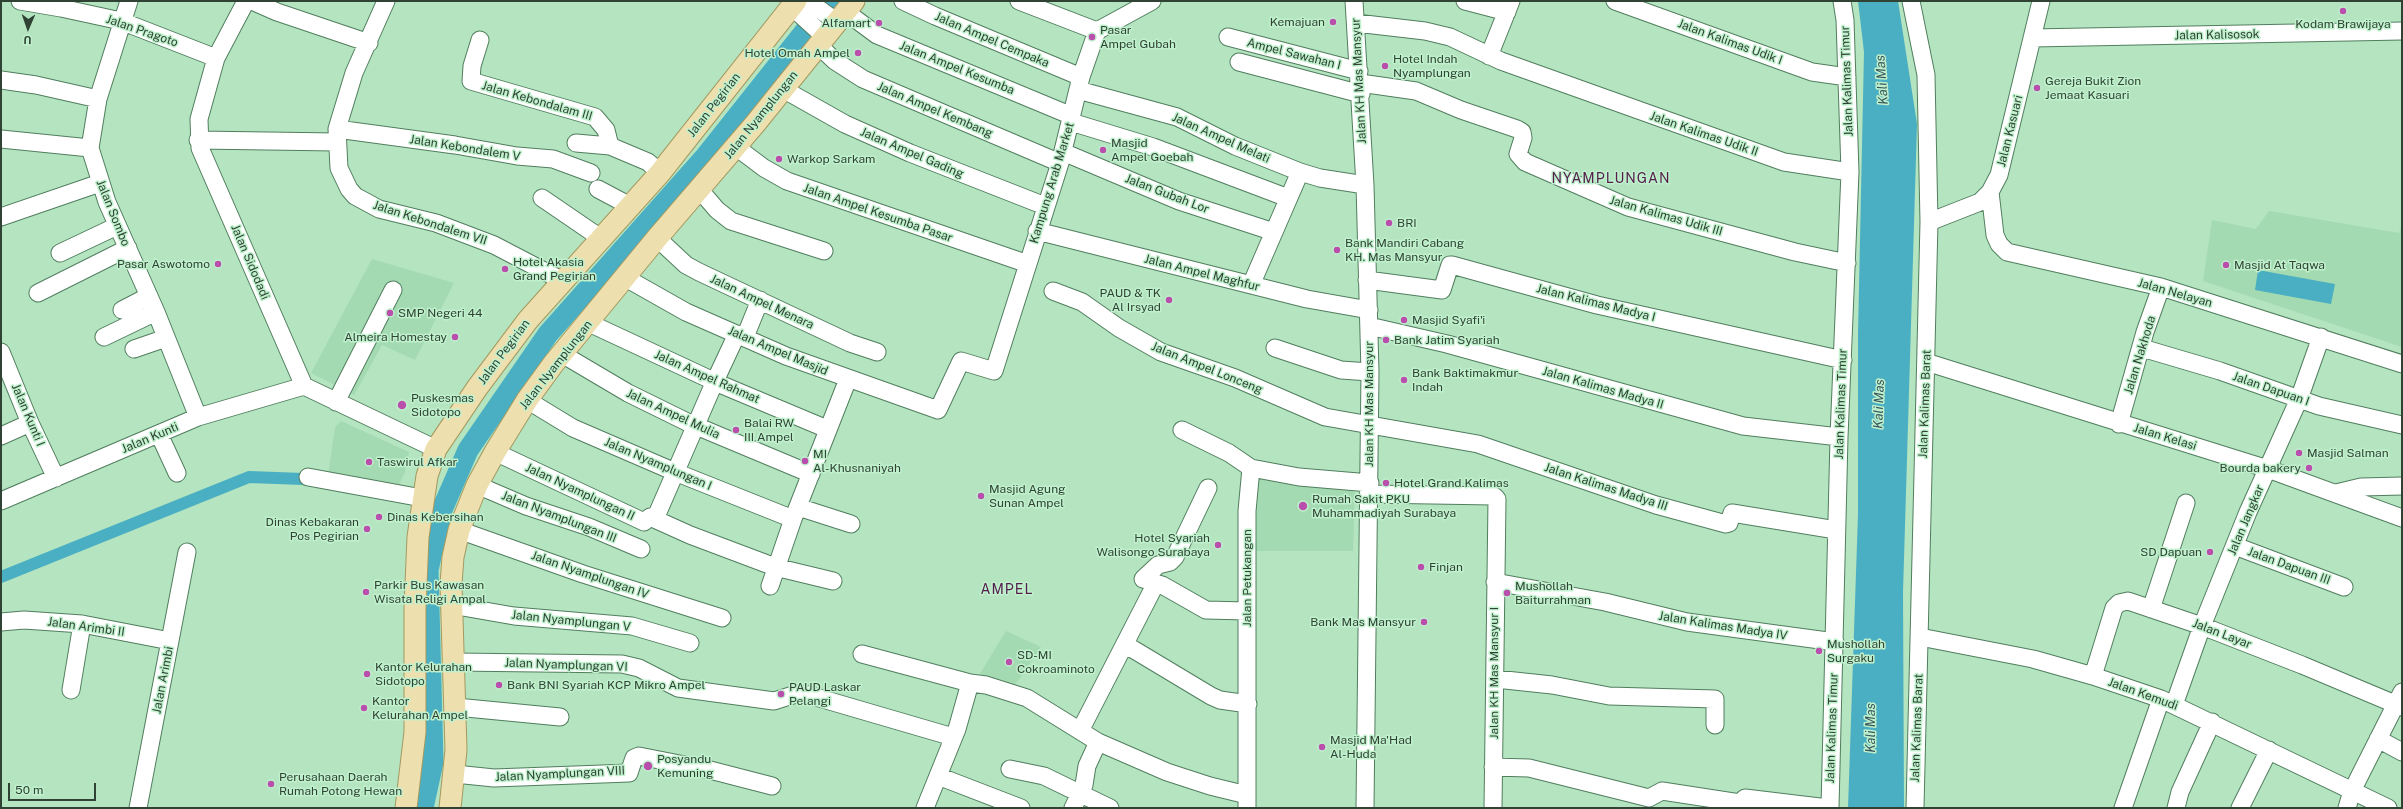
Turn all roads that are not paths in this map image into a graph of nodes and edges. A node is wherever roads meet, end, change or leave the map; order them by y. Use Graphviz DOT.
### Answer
graph roads {
  1 [pos="20,1"];
  2 [pos="129,1"];
  3 [pos="246,1"];
  4 [pos="252,1"];
  5 [pos="386,1"];
  6 [pos="903,1"];
  7 [pos="1020,1"];
  8 [pos="1119,1"];
  9 [pos="1152,1"];
  10 [pos="1354,1"];
  11 [pos="1465,1"];
  12 [pos="1842,1"];
  13 [pos="1910,1"];
  14 [pos="2041,1"];
  15 [pos="1621,2"];
  16 [pos="799,5"];
  17 [pos="1509,6"];
  18 [pos="1133,9"];
  19 [pos="121,21"];
  20 [pos="1356,23"];
  21 [pos="833,24"];
  22 [pos="2402,30"];
  23 [pos="1097,31"];
  24 [pos="1228,37"];
  25 [pos="2032,38"];
  26 [pos="480,40"];
  27 [pos="369,43"];
  28 [pos="1489,56"];
  29 [pos="216,58"];
  30 [pos="1239,62"];
  31 [pos="1847,77"];
  32 [pos="1,80"];
  33 [pos="1360,82"];
  34 [pos="1079,83"];
  35 [pos="783,89"];
  36 [pos="98,99"];
  37 [pos="1072,119"];
  38 [pos="336,135"];
  39 [pos="1,139"];
  40 [pos="198,140"];
  41 [pos="576,143"];
  42 [pos="610,146"];
  43 [pos="736,147"];
  44 [pos="90,148"];
  45 [pos="1061,158"];
  46 [pos="660,172"];
  47 [pos="1300,172"];
  48 [pos="1850,172"];
  49 [pos="591,173"];
  50 [pos="100,184"];
  51 [pos="1365,185"];
  52 [pos="598,189"];
  53 [pos="699,189"];
  54 [pos="1990,192"];
  55 [pos="542,198"];
  56 [pos="1288,198"];
  57 [pos="630,206"];
  58 [pos="1045,206"];
  59 [pos="1,217"];
  60 [pos="1929,222"];
  61 [pos="117,226"];
  62 [pos="1037,231"];
  63 [pos="1274,232"];
  64 [pos="657,238"];
  65 [pos="602,239"];
  66 [pos="128,248"];
  67 [pos="824,251"];
  68 [pos="60,253"];
  69 [pos="1848,263"];
  70 [pos="1028,264"];
  71 [pos="624,277"];
  72 [pos="1367,280"];
  73 [pos="563,281"];
  74 [pos="1251,284"];
  75 [pos="2161,287"];
  76 [pos="393,290"];
  77 [pos="1053,291"];
  78 [pos="38,292"];
  79 [pos="149,296"];
  80 [pos="760,300"];
  81 [pos="122,310"];
  82 [pos="156,312"];
  83 [pos="1369,318"];
  84 [pos="589,323"];
  85 [pos="741,336"];
  86 [pos="104,337"];
  87 [pos="2320,337"];
  88 [pos="166,338"];
  89 [pos="1275,348"];
  90 [pos="2142,348"];
  91 [pos="134,349"];
  92 [pos="1,352"];
  93 [pos="877,352"];
  94 [pos="562,354"];
  95 [pos="1843,360"];
  96 [pos="1926,362"];
  97 [pos="2402,364"];
  98 [pos="1370,372"];
  99 [pos="7,379"];
  100 [pos="848,379"];
  101 [pos="715,381"];
  102 [pos="304,386"];
  103 [pos="2298,399"];
  104 [pos="527,400"];
  105 [pos="336,402"];
  106 [pos="938,410"];
  107 [pos="198,418"];
  108 [pos="30,423"];
  109 [pos="1370,424"];
  110 [pos="2119,424"];
  111 [pos="2402,425"];
  112 [pos="697,426"];
  113 [pos="827,429"];
  114 [pos="1182,430"];
  115 [pos="159,434"];
  116 [pos="1,436"];
  117 [pos="1839,438"];
  118 [pos="436,449"];
  119 [pos="494,452"];
  120 [pos="1251,468"];
  121 [pos="2268,469"];
  122 [pos="675,472"];
  123 [pos="177,473"];
  124 [pos="811,474"];
  125 [pos="308,476"];
  126 [pos="56,478"];
  127 [pos="478,485"];
  128 [pos="2402,486"];
  129 [pos="1208,488"];
  130 [pos="1370,488"];
  131 [pos="2336,492"];
  132 [pos="1,501"];
  133 [pos="421,501"];
  134 [pos="2186,503"];
  135 [pos="795,513"];
  136 [pos="2402,518"];
  137 [pos="656,519"];
  138 [pos="851,524"];
  139 [pos="459,530"];
  140 [pos="1836,530"];
  141 [pos="2235,546"];
  142 [pos="641,549"];
  143 [pos="187,552"];
  144 [pos="775,567"];
  145 [pos="833,581"];
  146 [pos="1495,582"];
  147 [pos="1156,583"];
  148 [pos="770,586"];
  149 [pos="2344,586"];
  150 [pos="451,605"];
  151 [pos="2151,609"];
  152 [pos="1246,611"];
  153 [pos="722,618"];
  154 [pos="1,622"];
  155 [pos="82,624"];
  156 [pos="2202,626"];
  157 [pos="1920,637"];
  158 [pos="170,641"];
  159 [pos="1835,642"];
  160 [pos="690,643"];
  161 [pos="1126,645"];
  162 [pos="862,654"];
  163 [pos="454,662"];
  164 [pos="2093,676"];
  165 [pos="1496,679"];
  166 [pos="970,683"];
  167 [pos="71,690"];
  168 [pos="2400,701"];
  169 [pos="2167,702"];
  170 [pos="1248,704"];
  171 [pos="456,707"];
  172 [pos="560,717"];
  173 [pos="2212,722"];
  174 [pos="1715,725"];
  175 [pos="1080,730"];
  176 [pos="953,737"];
  177 [pos="2378,739"];
  178 [pos="1098,742"];
  179 [pos="2269,750"];
  180 [pos="2402,752"];
  181 [pos="1493,767"];
  182 [pos="1010,769"];
  183 [pos="455,774"];
  184 [pos="938,776"];
  185 [pos="772,786"];
  186 [pos="2352,790"];
  187 [pos="1076,801"];
  188 [pos="1247,802"];
  189 [pos="138,808"];
  190 [pos="406,808"];
  191 [pos="450,808"];
  192 [pos="926,808"];
  193 [pos="1021,808"];
  194 [pos="1110,808"];
  195 [pos="1365,808"];
  196 [pos="1493,808"];
  197 [pos="1829,808"];
  198 [pos="1915,808"];
  199 [pos="2123,808"];
  200 [pos="2176,808"];
  201 [pos="2240,808"];
  202 [pos="2347,808"];
  203 [pos="2388,808"];
  1 -- 19 [label="street, Jalan Pragoto"];
  2 -- 19 [label="street, Jalan Sombo"];
  3 -- 29 [label="street, Jalan Sidodadi"];
  4 -- 27 [label="street"];
  5 -- 27 [label="street, Jalan Kebondalem VII"];
  6 -- 34 [label="street, Jalan Ampel Cempaka"];
  7 -- 23 [label="street"];
  8 -- 18 [label="street"];
  9 -- 18 [label="street"];
  10 -- 20 [label="street, Jalan KH Mas Mansyur"];
  11 -- 17 [label="street"];
  12 -- 31 [label="street, Jalan Kalimas Timur"];
  13 -- 60 [label="street, Jalan Kalimas Barat"];
  14 -- 25 [label="street, Jalan Kasuari"];
  15 -- 31 [label="street, Jalan Kalimas Udik I"];
  16 -- 21 [label="street"];
  16 -- 46 [label="main road, Jalan Pegirian"];
  17 -- 28 [label="street"];
  18 -- 23 [label="street"];
  19 -- 29 [label="street, Jalan Pragoto"];
  19 -- 36 [label="street, Jalan Sombo"];
  20 -- 28 [label="street, Jalan Kalimas Udik II"];
  20 -- 33 [label="street, Jalan KH Mas Mansyur"];
  21 -- 35 [label="main road, Jalan Nyamplungan"];
  21 -- 37 [label="street, Jalan Ampel Kesumba"];
  21 -- 45 [label="street, Jalan Ampel Kembang"];
  22 -- 25 [label="street, Jalan Kalisosok"];
  23 -- 34 [label="street, Kampung Arab Market"];
  24 -- 33 [label="street, Ampel Sawahan I"];
  25 -- 54 [label="street, Jalan Kasuari"];
  26 -- 42 [label="street, Jalan Kebondalam III"];
  27 -- 38 [label="street, Jalan Kebondalem VII"];
  28 -- 48 [label="street, Jalan Kalimas Udik II"];
  29 -- 40 [label="street, Jalan Sidodadi"];
  30 -- 33 [label="street"];
  31 -- 48 [label="street, Jalan Kalimas Timur"];
  32 -- 36 [label="street"];
  33 -- 51 [label="street, Jalan KH Mas Mansyur"];
  33 -- 69 [label="street, Jalan Kalimas Udik III"];
  34 -- 37 [label="street, Kampung Arab Market"];
  34 -- 47 [label="street, Jalan Ampel Melati"];
  35 -- 43 [label="main road, Jalan Nyamplungan"];
  35 -- 58 [label="street, Jalan Ampel Gading"];
  36 -- 44 [label="street, Jalan Sombo"];
  37 -- 45 [label="street, Kampung Arab Market"];
  37 -- 56 [label="street, Jalan Ampel Kesumba"];
  38 -- 40 [label="street, Jalan Kebondalem V"];
  38 -- 49 [label="street, Jalan Kebondalem V"];
  38 -- 73 [label="street, Jalan Kebondalem VII"];
  39 -- 44 [label="street"];
  40 -- 102 [label="street, Jalan Sidodadi"];
  41 -- 42 [label="street"];
  42 -- 46 [label="street"];
  43 -- 53 [label="main road, Jalan Nyamplungan"];
  43 -- 70 [label="street, Jalan Ampel Kesumba Pasar"];
  44 -- 50 [label="street, Jalan Sombo"];
  45 -- 58 [label="street, Kampung Arab Market"];
  45 -- 63 [label="street, Jalan Gubah Lor"];
  46 -- 57 [label="main road, Jalan Pegirian"];
  47 -- 51 [label="street, Jalan Ampel Melati"];
  47 -- 56 [label="street"];
  48 -- 69 [label="street, Jalan Kalimas Timur"];
  50 -- 59 [label="street"];
  50 -- 61 [label="street, Jalan Sombo"];
  51 -- 72 [label="street, Jalan KH Mas Mansyur"];
  52 -- 57 [label="street"];
  53 -- 64 [label="main road, Jalan Nyamplungan"];
  53 -- 67 [label="street"];
  54 -- 60 [label="street, Jalan Kasuari"];
  54 -- 75 [label="street, Jalan Nelayan"];
  55 -- 65 [label="street"];
  56 -- 63 [label="street"];
  57 -- 65 [label="main road, Jalan Pegirian"];
  58 -- 62 [label="street, Kampung Arab Market"];
  60 -- 96 [label="street, Jalan Kalimas Barat"];
  61 -- 66 [label="street, Jalan Sombo"];
  61 -- 68 [label="street"];
  62 -- 70 [label="street, Kampung Arab Market"];
  62 -- 74 [label="street, Jalan Ampel Maghfur"];
  63 -- 74 [label="street"];
  64 -- 71 [label="main road, Jalan Nyamplungan"];
  64 -- 80 [label="street, Jalan Ampel Menara"];
  65 -- 73 [label="main road, Jalan Pegirian"];
  66 -- 78 [label="street"];
  66 -- 79 [label="street, Jalan Sombo"];
  69 -- 95 [label="street, Jalan Kalimas Timur"];
  70 -- 106 [label="street, Kampung Arab Market"];
  71 -- 84 [label="main road, Jalan Nyamplungan"];
  71 -- 85 [label="street, Jalan Ampel Masjid"];
  72 -- 83 [label="street, Jalan KH Mas Mansyur"];
  72 -- 95 [label="street, Jalan Kalimas Madya I"];
  73 -- 118 [label="main road, Jalan Pegirian"];
  74 -- 83 [label="street, Jalan Ampel Maghfur"];
  75 -- 87 [label="street, Jalan Nelayan"];
  75 -- 90 [label="street, Jalan Nakhoda"];
  76 -- 105 [label="street"];
  77 -- 109 [label="street, Jalan Ampel Lonceng"];
  79 -- 81 [label="street"];
  79 -- 82 [label="street, Jalan Sombo"];
  80 -- 85 [label="street"];
  80 -- 93 [label="street, Jalan Ampel Menara"];
  82 -- 86 [label="street"];
  82 -- 88 [label="street, Jalan Sombo"];
  83 -- 98 [label="street, Jalan KH Mas Mansyur"];
  83 -- 117 [label="street, Jalan Kalimas Madya II"];
  84 -- 94 [label="main road, Jalan Nyamplungan"];
  84 -- 101 [label="street, Jalan Ampel Rahmat"];
  85 -- 100 [label="street, Jalan Ampel Masjid"];
  85 -- 101 [label="street"];
  87 -- 97 [label="street, Jalan Nelayan"];
  87 -- 103 [label="street, Jalan Jangkar"];
  88 -- 91 [label="street"];
  88 -- 107 [label="street, Jalan Sombo"];
  89 -- 98 [label="street"];
  90 -- 103 [label="street, Jalan Dapuan I"];
  90 -- 110 [label="street, Jalan Nakhoda"];
  92 -- 99 [label="street, Jalan Kunti I"];
  94 -- 104 [label="main road, Jalan Nyamplungan"];
  94 -- 112 [label="street, Jalan Ampel Mulia"];
  95 -- 117 [label="street, Jalan Kalimas Timur"];
  96 -- 110 [label="street, Jalan Kelasi"];
  96 -- 157 [label="street, Jalan Kalimas Barat"];
  98 -- 109 [label="street, Jalan KH Mas Mansyur"];
  99 -- 108 [label="street, Jalan Kunti I"];
  100 -- 106 [label="street, Jalan Ampel Masjid"];
  100 -- 113 [label="street"];
  101 -- 112 [label="street"];
  101 -- 113 [label="street, Jalan Ampel Rahmat"];
  102 -- 105 [label="street"];
  102 -- 107 [label="street, Jalan Kunti"];
  103 -- 111 [label="street, Jalan Dapuan I"];
  103 -- 121 [label="street, Jalan Jangkar"];
  104 -- 119 [label="main road, Jalan Nyamplungan"];
  104 -- 122 [label="street, Jalan Nyamplungan I"];
  105 -- 118 [label="street"];
  107 -- 115 [label="street, Jalan Kunti"];
  108 -- 116 [label="street"];
  108 -- 126 [label="street, Jalan Kunti I"];
  109 -- 130 [label="street, Jalan KH Mas Mansyur"];
  109 -- 140 [label="street, Jalan Kalimas Madya III"];
  110 -- 121 [label="street, Jalan Kelasi"];
  112 -- 122 [label="street"];
  112 -- 124 [label="street, Jalan Ampel Mulia"];
  113 -- 124 [label="street"];
  114 -- 120 [label="street"];
  115 -- 123 [label="street"];
  115 -- 126 [label="street, Jalan Kunti"];
  117 -- 140 [label="street, Jalan Kalimas Timur"];
  118 -- 133 [label="main road, Jalan Pegirian"];
  119 -- 127 [label="main road, Jalan Nyamplungan"];
  119 -- 137 [label="street, Jalan Nyamplungan II"];
  120 -- 130 [label="street"];
  120 -- 152 [label="street, Jalan Petukangan"];
  121 -- 131 [label="street, Jalan Kelasi"];
  121 -- 141 [label="street, Jalan Jangkar"];
  122 -- 135 [label="street, Jalan Nyamplungan I"];
  122 -- 137 [label="street"];
  124 -- 135 [label="street"];
  125 -- 133 [label="street"];
  126 -- 132 [label="street, Jalan Kunti"];
  127 -- 139 [label="main road, Jalan Nyamplungan"];
  127 -- 142 [label="street, Jalan Nyamplungan III"];
  128 -- 131 [label="street"];
  129 -- 147 [label="street"];
  130 -- 146 [label="street, Jalan KH Mas Mansyur I"];
  130 -- 195 [label="street, Jalan KH Mas Mansyur"];
  131 -- 136 [label="street, Jalan Kelasi"];
  133 -- 190 [label="main road, Jalan Pegirian"];
  134 -- 151 [label="street"];
  135 -- 138 [label="street, Jalan Nyamplungan I"];
  135 -- 144 [label="street"];
  137 -- 144 [label="street, Jalan Nyamplungan II"];
  139 -- 150 [label="main road, Jalan Nyamplungan"];
  139 -- 153 [label="street, Jalan Nyamplungan IV"];
  140 -- 159 [label="street, Jalan Kalimas Timur"];
  141 -- 149 [label="street, Jalan Dapuan III"];
  141 -- 156 [label="street, Jalan Jangkar"];
  143 -- 158 [label="street, Jalan Arimbi"];
  144 -- 145 [label="street, Jalan Nyamplungan II"];
  144 -- 148 [label="street"];
  146 -- 159 [label="street, Jalan Kalimas Madya IV"];
  146 -- 165 [label="street, Jalan KH Mas Mansyur I"];
  147 -- 152 [label="street"];
  147 -- 161 [label="street"];
  150 -- 160 [label="street, Jalan Nyamplungan V"];
  150 -- 163 [label="main road, Jalan Nyamplungan"];
  151 -- 156 [label="street, Jalan Layar"];
  151 -- 164 [label="street, Jalan Layar"];
  152 -- 170 [label="street, Jalan Petukangan"];
  154 -- 155 [label="street, Jalan Arimbi II"];
  155 -- 158 [label="street, Jalan Arimbi II"];
  155 -- 167 [label="street"];
  156 -- 168 [label="street, Jalan Layar"];
  156 -- 169 [label="street, Jalan Jangkar"];
  157 -- 164 [label="street, Jalan Kemudi"];
  157 -- 198 [label="street, Jalan Kalimas Barat"];
  158 -- 189 [label="street, Jalan Arimbi"];
  159 -- 197 [label="street, Jalan Kalimas Timur"];
  161 -- 170 [label="street"];
  161 -- 175 [label="street"];
  162 -- 166 [label="street"];
  163 -- 171 [label="main road, Jalan Nyamplungan"];
  163 -- 176 [label="street, Jalan Nyamplungan VI"];
  164 -- 169 [label="street, Jalan Kemudi"];
  165 -- 174 [label="street"];
  165 -- 181 [label="street, Jalan KH Mas Mansyur I"];
  166 -- 175 [label="street"];
  166 -- 176 [label="street"];
  168 -- 177 [label="street"];
  169 -- 173 [label="street, Jalan Kemudi"];
  169 -- 199 [label="street, Jalan Jangkar"];
  170 -- 188 [label="street, Jalan Petukangan"];
  171 -- 172 [label="street"];
  171 -- 183 [label="main road, Jalan Nyamplungan"];
  173 -- 179 [label="street, Jalan Kemudi"];
  173 -- 200 [label="street"];
  175 -- 178 [label="street"];
  176 -- 184 [label="street"];
  177 -- 180 [label="street"];
  177 -- 186 [label="street"];
  178 -- 187 [label="street"];
  178 -- 188 [label="street"];
  179 -- 186 [label="street, Jalan Kemudi"];
  179 -- 201 [label="street"];
  181 -- 196 [label="street, Jalan KH Mas Mansyur I"];
  181 -- 197 [label="street"];
  182 -- 187 [label="street"];
  183 -- 185 [label="street, Jalan Nyamplungan VIII"];
  183 -- 191 [label="main road, Jalan Nyamplungan"];
  184 -- 192 [label="street"];
  184 -- 193 [label="street"];
  186 -- 202 [label="street"];
  186 -- 203 [label="street, Jalan Kemudi"];
  187 -- 194 [label="street"];
}
